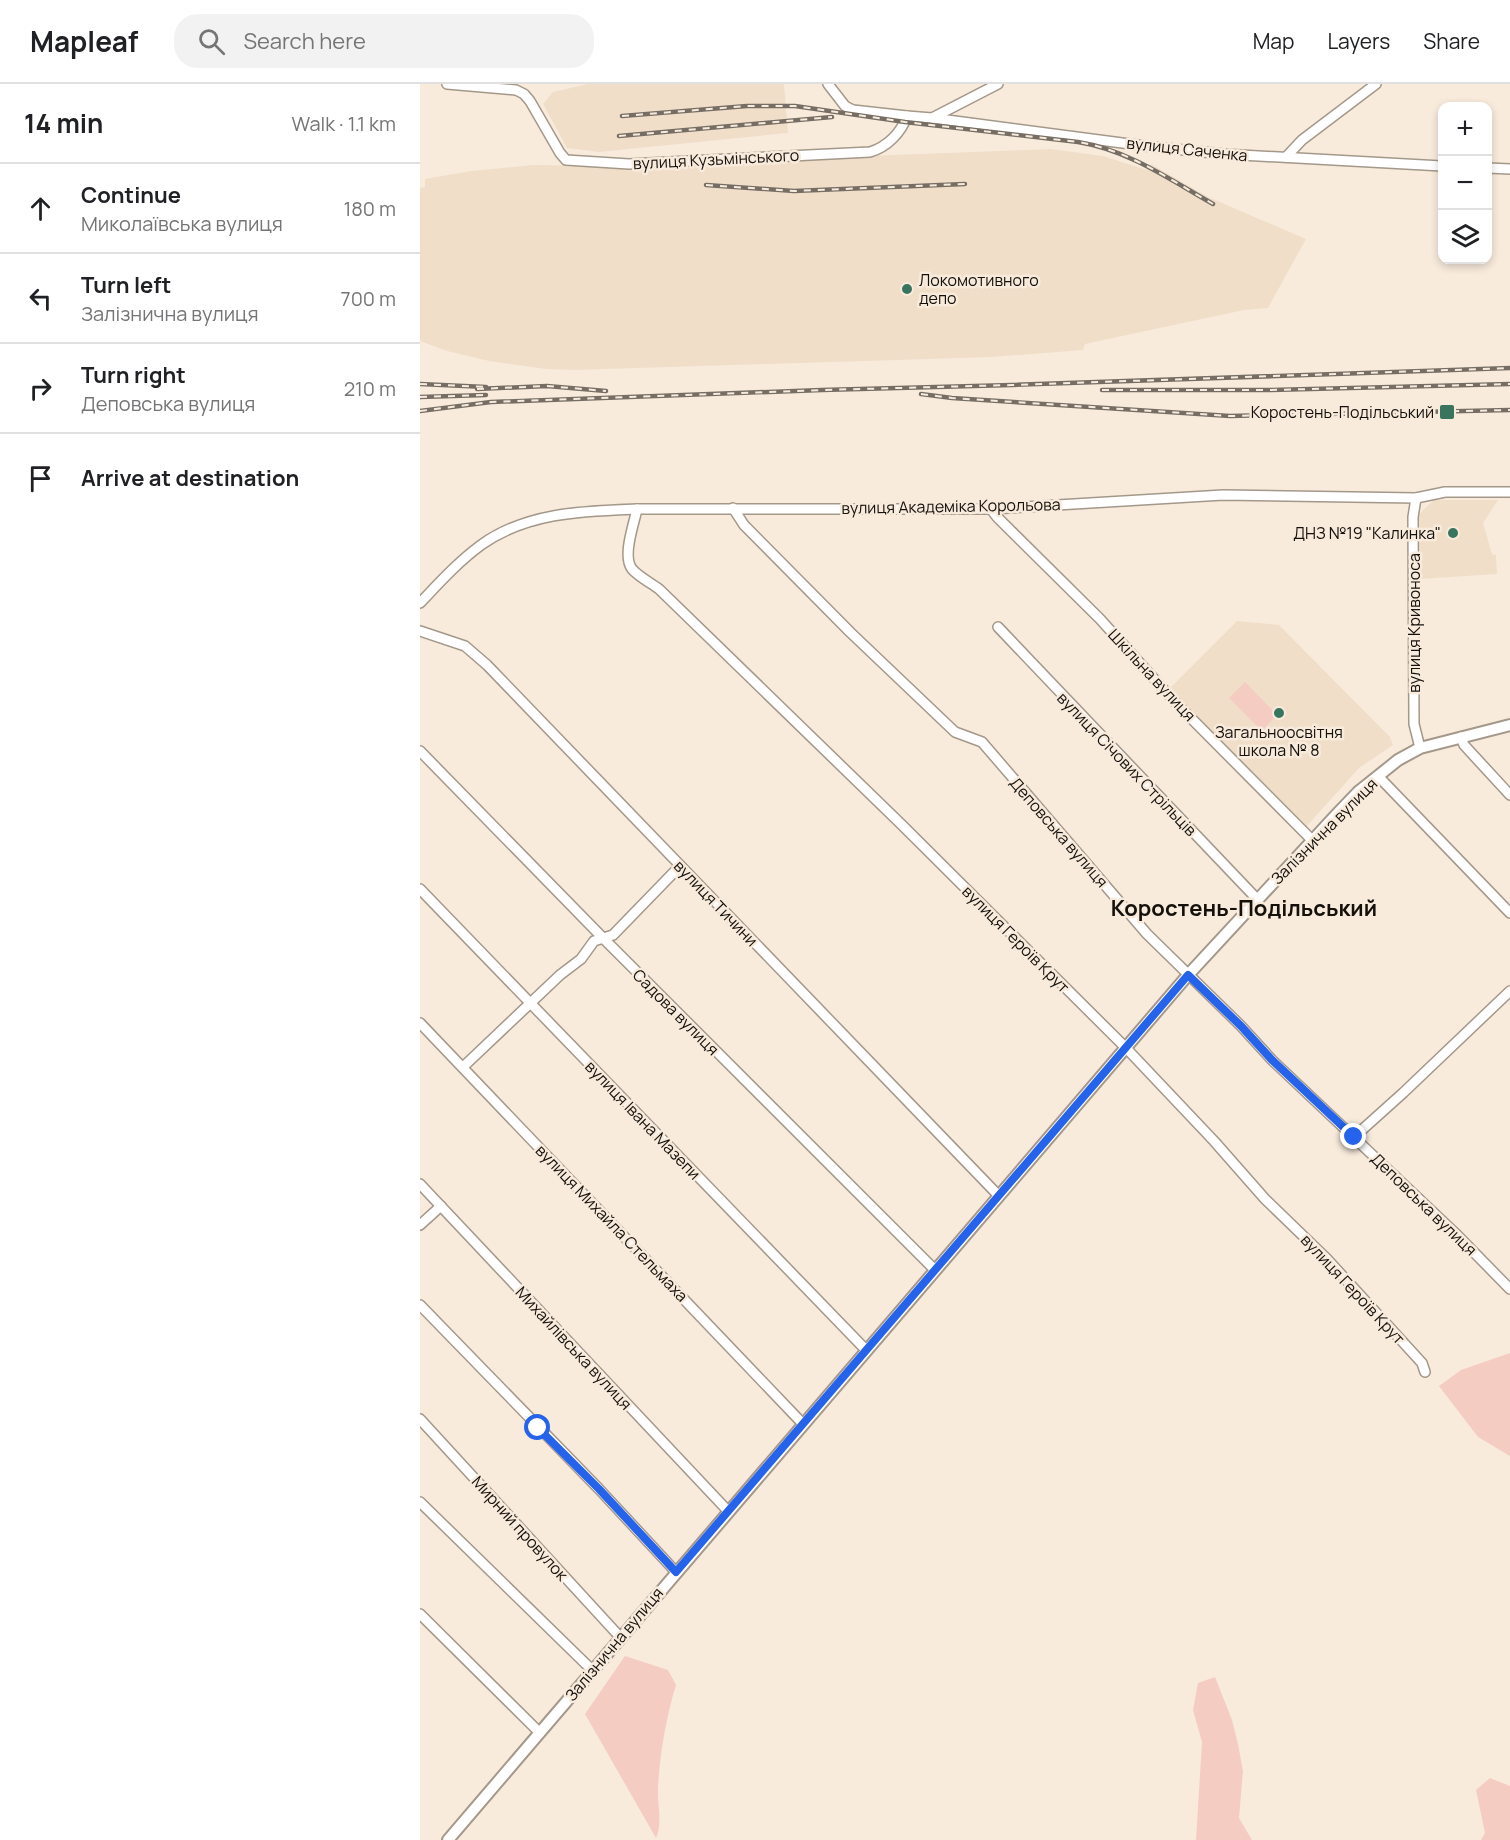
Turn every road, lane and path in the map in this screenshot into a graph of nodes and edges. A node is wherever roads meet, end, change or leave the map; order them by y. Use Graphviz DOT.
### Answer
graph roads {
  1 [pos="447,84"];
  2 [pos="828,84"];
  3 [pos="998,84"];
  4 [pos="1376,84"];
  5 [pos="907,116"];
  6 [pos="932,118"];
  7 [pos="1286,157"];
  8 [pos="1438,166"];
  9 [pos="1492,168"];
  10 [pos="1510,169"];
  11 [pos="1510,492"];
  12 [pos="1416,498"];
  13 [pos="732,508"];
  14 [pos="991,508"];
  15 [pos="638,509"];
  16 [pos="420,603"];
  17 [pos="998,627"];
  18 [pos="420,631"];
  19 [pos="1510,725"];
  20 [pos="1461,737"];
  21 [pos="1420,748"];
  22 [pos="420,751"];
  23 [pos="1378,776"];
  24 [pos="1510,795"];
  25 [pos="1313,841"];
  26 [pos="680,866"];
  27 [pos="420,889"];
  28 [pos="1257,899"];
  29 [pos="1510,913"];
  30 [pos="602,937"];
  31 [pos="1188,975"];
  32 [pos="1510,991"];
  33 [pos="531,1003"];
  34 [pos="420,1023"];
  35 [pos="1126,1048"];
  36 [pos="463,1066"];
  37 [pos="1354,1137"];
  38 [pos="420,1184"];
  39 [pos="998,1196"];
  40 [pos="441,1206"];
  41 [pos="420,1225"];
  42 [pos="935,1270"];
  43 [pos="1510,1289"];
  44 [pos="420,1305"];
  45 [pos="866,1350"];
  46 [pos="1425,1372"];
  47 [pos="420,1419"];
  48 [pos="803,1424"];
  49 [pos="420,1502"];
  50 [pos="728,1511"];
  51 [pos="676,1572"];
  52 [pos="420,1614"];
  53 [pos="620,1637"];
  54 [pos="592,1670"];
  55 [pos="539,1732"];
  56 [pos="448,1840"];
  1 -- 5 [label="street, вулиця Кузьмінського"];
  2 -- 5 [label="street"];
  3 -- 6 [label="street"];
  4 -- 7 [label="street"];
  5 -- 6 [label="street"];
  6 -- 7 [label="street, вулиця Саченка"];
  7 -- 8 [label="street, вулиця Саченка"];
  9 -- 10 [label="street"];
  11 -- 12 [label="street, вулиця Академіка Корольова"];
  12 -- 14 [label="street, вулиця Академіка Корольова"];
  12 -- 21 [label="street, вулиця Кривоноса"];
  13 -- 14 [label="street, вулиця Академіка Корольова"];
  13 -- 15 [label="street, вулиця Академіка Корольова"];
  13 -- 31 [label="street, Деповська вулиця"];
  14 -- 25 [label="street, Шкільна вулиця"];
  15 -- 16 [label="street, вулиця Академіка Корольова"];
  15 -- 35 [label="street, вулиця Героїв Крут"];
  17 -- 28 [label="street, вулиця Січових Стрільців"];
  18 -- 26 [label="street, вулиця Тичини"];
  19 -- 20 [label="street, Залізнична вулиця"];
  20 -- 21 [label="street, Залізнична вулиця"];
  20 -- 24 [label="street"];
  21 -- 23 [label="street, Залізнична вулиця"];
  22 -- 30 [label="street, Садова вулиця"];
  23 -- 25 [label="street, Залізнична вулиця"];
  23 -- 29 [label="street"];
  25 -- 28 [label="street, Залізнична вулиця"];
  26 -- 30 [label="street"];
  26 -- 39 [label="street, вулиця Тичини"];
  27 -- 33 [label="street, вулиця Івана Мазепи"];
  28 -- 31 [label="street, Залізнична вулиця"];
  30 -- 33 [label="street"];
  30 -- 42 [label="street, Садова вулиця"];
  31 -- 35 [label="street, Залізнична вулиця"];
  31 -- 37 [label="street, Деповська вулиця"];
  32 -- 37 [label="street"];
  33 -- 36 [label="street"];
  33 -- 45 [label="street, вулиця Івана Мазепи"];
  34 -- 36 [label="street, вулиця Михайла Стельмаха"];
  35 -- 39 [label="street, Залізнична вулиця"];
  35 -- 46 [label="street, вулиця Героїв Крут"];
  36 -- 48 [label="street, вулиця Михайла Стельмаха"];
  37 -- 43 [label="street, Деповська вулиця"];
  38 -- 40 [label="street, Михайлівська вулиця"];
  39 -- 42 [label="street, Залізнична вулиця"];
  40 -- 41 [label="street"];
  40 -- 50 [label="street, Михайлівська вулиця"];
  42 -- 45 [label="street, Залізнична вулиця"];
  44 -- 51 [label="street"];
  45 -- 48 [label="street, Залізнична вулиця"];
  47 -- 53 [label="street, Мирний провулок"];
  48 -- 50 [label="street, Залізнична вулиця"];
  49 -- 54 [label="street"];
  50 -- 51 [label="street, Залізнична вулиця"];
  51 -- 53 [label="street, Залізнична вулиця"];
  52 -- 55 [label="street"];
  53 -- 54 [label="street, Залізнична вулиця"];
  54 -- 55 [label="street, Залізнична вулиця"];
  55 -- 56 [label="street, Залізнична вулиця"];
}
